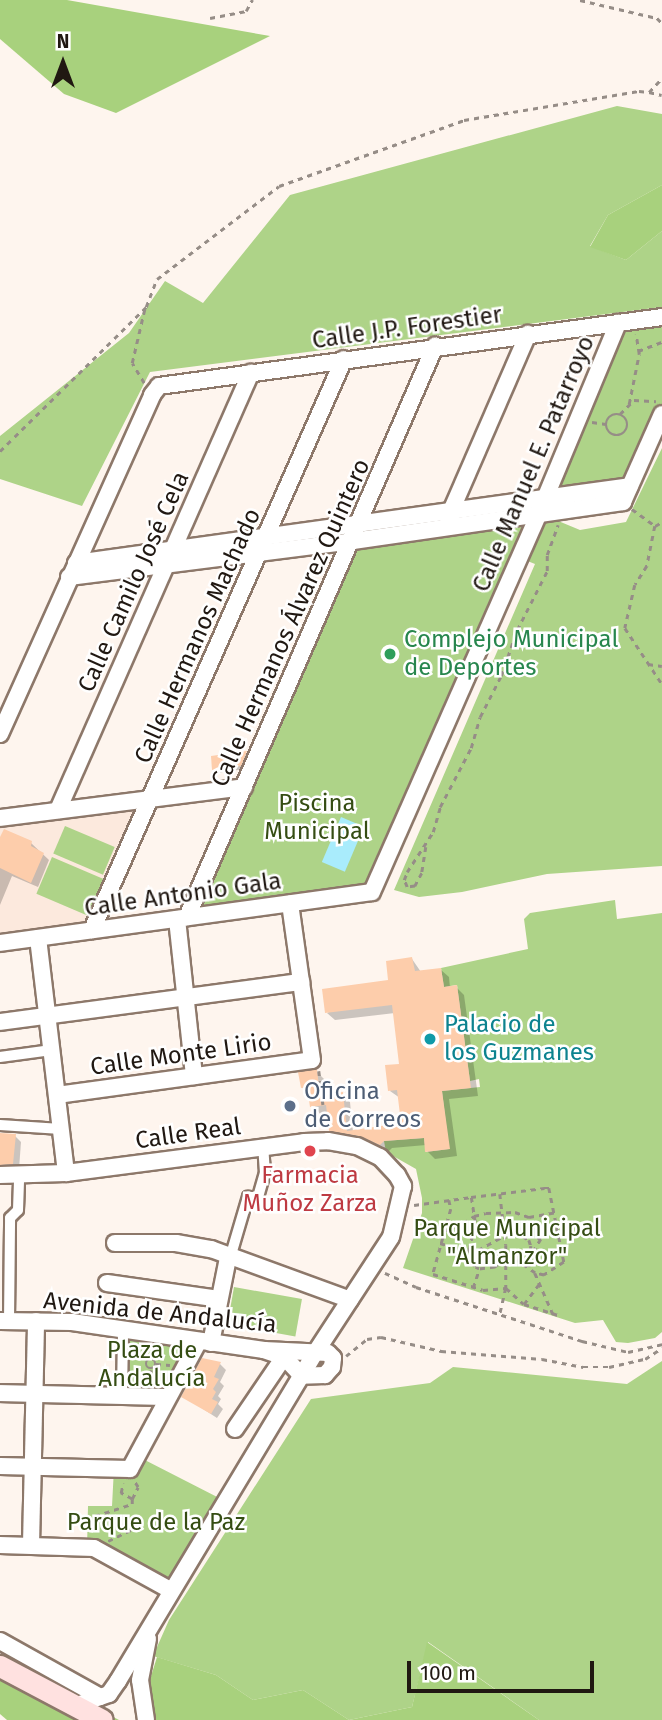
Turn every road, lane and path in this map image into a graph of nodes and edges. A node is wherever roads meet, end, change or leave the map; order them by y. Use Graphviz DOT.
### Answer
graph roads {
  1 [pos="252,0"];
  2 [pos="580,0"];
  3 [pos="210,18"];
  4 [pos="662,23"];
  5 [pos="662,78"];
  6 [pos="649,92"];
  7 [pos="662,95"];
  8 [pos="146,307"];
  9 [pos="662,317"];
  10 [pos="625,322"];
  11 [pos="528,334"];
  12 [pos="662,342"];
  13 [pos="435,346"];
  14 [pos="638,351"];
  15 [pos="344,359"];
  16 [pos="251,373"];
  17 [pos="155,390"];
  18 [pos="662,402"];
  19 [pos="629,404"];
  20 [pos="620,414"];
  21 [pos="662,414"];
  22 [pos="0,451"];
  23 [pos="630,486"];
  24 [pos="623,502"];
  25 [pos="543,506"];
  26 [pos="448,519"];
  27 [pos="560,520"];
  28 [pos="662,522"];
  29 [pos="360,524"];
  30 [pos="655,526"];
  31 [pos="353,541"];
  32 [pos="264,545"];
  33 [pos="170,558"];
  34 [pos="73,570"];
  35 [pos="648,664"];
  36 [pos="662,666"];
  37 [pos="662,684"];
  38 [pos="0,734"];
  39 [pos="244,787"];
  40 [pos="151,797"];
  41 [pos="58,810"];
  42 [pos="0,818"];
  43 [pos="426,847"];
  44 [pos="372,892"];
  45 [pos="290,904"];
  46 [pos="182,918"];
  47 [pos="92,930"];
  48 [pos="38,938"];
  49 [pos="0,943"];
  50 [pos="301,982"];
  51 [pos="186,997"];
  52 [pos="48,1016"];
  53 [pos="0,1022"];
  54 [pos="52,1050"];
  55 [pos="0,1057"];
  56 [pos="312,1060"];
  57 [pos="194,1076"];
  58 [pos="57,1095"];
  59 [pos="323,1105"];
  60 [pos="0,1125"];
  61 [pos="61,1129"];
  62 [pos="262,1147"];
  63 [pos="66,1174"];
  64 [pos="0,1175"];
  65 [pos="19,1175"];
  66 [pos="500,1194"];
  67 [pos="471,1197"];
  68 [pos="449,1200"];
  69 [pos="400,1206"];
  70 [pos="502,1212"];
  71 [pos="556,1212"];
  72 [pos="474,1216"];
  73 [pos="529,1217"];
  74 [pos="520,1227"];
  75 [pos="446,1230"];
  76 [pos="514,1230"];
  77 [pos="505,1234"];
  78 [pos="115,1242"];
  79 [pos="440,1243"];
  80 [pos="469,1251"];
  81 [pos="532,1254"];
  82 [pos="229,1258"];
  83 [pos="506,1259"];
  84 [pos="372,1267"];
  85 [pos="529,1267"];
  86 [pos="479,1269"];
  87 [pos="535,1273"];
  88 [pos="107,1283"];
  89 [pos="539,1284"];
  90 [pos="472,1288"];
  91 [pos="506,1288"];
  92 [pos="219,1299"];
  93 [pos="350,1300"];
  94 [pos="524,1304"];
  95 [pos="553,1314"];
  96 [pos="500,1315"];
  97 [pos="561,1316"];
  98 [pos="4,1321"];
  99 [pos="36,1321"];
  100 [pos="123,1330"];
  101 [pos="205,1342"];
  102 [pos="662,1346"];
  103 [pos="264,1350"];
  104 [pos="315,1353"];
  105 [pos="284,1357"];
  106 [pos="332,1367"];
  107 [pos="302,1376"];
  108 [pos="0,1393"];
  109 [pos="35,1394"];
  110 [pos="122,1396"];
  111 [pos="167,1397"];
  112 [pos="235,1429"];
  113 [pos="0,1466"];
  114 [pos="33,1466"];
  115 [pos="130,1472"];
  116 [pos="132,1499"];
  117 [pos="0,1545"];
  118 [pos="31,1545"];
  119 [pos="98,1550"];
  120 [pos="170,1590"];
  121 [pos="155,1617"];
  122 [pos="0,1641"];
  123 [pos="0,1666"];
  124 [pos="100,1697"];
  125 [pos="75,1706"];
  126 [pos="102,1720"];
  127 [pos="146,1720"];
  1 -- 3 [label="path"];
  2 -- 4 [label="path"];
  5 -- 6 [label="path"];
  6 -- 7 [label="path"];
  6 -- 8 [label="path"];
  8 -- 17 [label="path"];
  8 -- 22 [label="path"];
  9 -- 10 [label="street, Calle J.P. Forestier"];
  10 -- 11 [label="street, Calle J.P. Forestier"];
  10 -- 14 [label="path"];
  10 -- 25 [label="street, Calle Manuel E. Patarroyo"];
  11 -- 13 [label="street, Calle J.P. Forestier"];
  11 -- 26 [label="street"];
  12 -- 14 [label="path"];
  13 -- 15 [label="street, Calle J.P. Forestier"];
  13 -- 29 [label="street, Calle Hermanos Álvarez Quintero"];
  14 -- 19 [label="path"];
  15 -- 16 [label="street, Calle J.P. Forestier"];
  15 -- 32 [label="street, Calle Hermanos Machado"];
  16 -- 17 [label="street, Calle J.P. Forestier"];
  16 -- 33 [label="street, Calle Camilo José Cela"];
  17 -- 34 [label="street"];
  18 -- 19 [label="path"];
  19 -- 20 [label="path"];
  20 -- 20 [label="path"];
  21 -- 23 [label="street"];
  23 -- 24 [label="street"];
  23 -- 25 [label="street"];
  24 -- 25 [label="street"];
  24 -- 30 [label="path"];
  25 -- 26 [label="street"];
  25 -- 44 [label="street, Calle Manuel E. Patarroyo"];
  26 -- 29 [label="street"];
  26 -- 31 [label="street"];
  27 -- 43 [label="path"];
  28 -- 30 [label="path"];
  29 -- 31 [label="street, Calle Hermanos Álvarez Quintero"];
  29 -- 32 [label="street"];
  30 -- 35 [label="path"];
  31 -- 32 [label="street"];
  31 -- 39 [label="street, Calle Hermanos Álvarez Quintero"];
  32 -- 33 [label="street"];
  32 -- 40 [label="street, Calle Hermanos Machado"];
  33 -- 34 [label="street"];
  33 -- 41 [label="street, Calle Camilo José Cela"];
  34 -- 38 [label="street"];
  35 -- 36 [label="path"];
  35 -- 37 [label="path"];
  39 -- 40 [label="street"];
  39 -- 46 [label="street, Calle Hermanos Álvarez Quintero"];
  40 -- 41 [label="street"];
  40 -- 47 [label="street, Calle Hermanos Machado"];
  41 -- 42 [label="street"];
  43 -- 43 [label="path"];
  44 -- 45 [label="street, Calle Antonio Gala"];
  45 -- 46 [label="street, Calle Antonio Gala"];
  45 -- 50 [label="street"];
  46 -- 47 [label="street, Calle Antonio Gala"];
  46 -- 51 [label="street"];
  47 -- 48 [label="street, Calle Antonio Gala"];
  48 -- 49 [label="street, Calle Antonio Gala"];
  48 -- 52 [label="street"];
  50 -- 51 [label="street"];
  50 -- 56 [label="street"];
  51 -- 52 [label="street"];
  51 -- 57 [label="street"];
  52 -- 53 [label="street"];
  52 -- 54 [label="street"];
  54 -- 55 [label="street"];
  54 -- 58 [label="street"];
  56 -- 57 [label="street, Calle Monte Lirio"];
  56 -- 59 [label="path"];
  57 -- 58 [label="street, Calle Monte Lirio"];
  58 -- 61 [label="street"];
  60 -- 61 [label="street"];
  61 -- 63 [label="street"];
  62 -- 63 [label="street, Calle Real"];
  62 -- 69 [label="street, Calle Real"];
  62 -- 82 [label="street"];
  63 -- 65 [label="street, Calle Real"];
  64 -- 65 [label="street, Calle Real"];
  65 -- 98 [label="street"];
  66 -- 67 [label="path"];
  66 -- 70 [label="path"];
  66 -- 71 [label="path"];
  67 -- 68 [label="path"];
  67 -- 72 [label="path"];
  68 -- 69 [label="path"];
  68 -- 75 [label="path"];
  69 -- 84 [label="street"];
  70 -- 72 [label="path"];
  70 -- 73 [label="path"];
  70 -- 77 [label="path"];
  71 -- 73 [label="path"];
  71 -- 87 [label="path"];
  72 -- 75 [label="path"];
  72 -- 80 [label="path"];
  73 -- 74 [label="path"];
  74 -- 76 [label="path"];
  74 -- 81 [label="path"];
  75 -- 79 [label="path"];
  76 -- 77 [label="path"];
  76 -- 81 [label="path"];
  77 -- 80 [label="path"];
  77 -- 83 [label="path"];
  78 -- 82 [label="street"];
  79 -- 80 [label="path"];
  79 -- 90 [label="path"];
  80 -- 86 [label="path"];
  81 -- 85 [label="path"];
  82 -- 92 [label="street"];
  82 -- 93 [label="street"];
  83 -- 85 [label="path"];
  83 -- 86 [label="path"];
  83 -- 91 [label="path"];
  84 -- 93 [label="street"];
  84 -- 96 [label="path"];
  85 -- 87 [label="path"];
  86 -- 90 [label="path"];
  87 -- 89 [label="path"];
  88 -- 92 [label="street"];
  89 -- 94 [label="path"];
  89 -- 95 [label="path"];
  90 -- 91 [label="path"];
  91 -- 94 [label="path"];
  91 -- 96 [label="path"];
  92 -- 101 [label="street"];
  93 -- 104 [label="street"];
  94 -- 95 [label="path"];
  95 -- 97 [label="path"];
  96 -- 102 [label="path"];
  98 -- 99 [label="street, Avenida de Andalucía"];
  99 -- 100 [label="street, Avenida de Andalucía"];
  99 -- 109 [label="street"];
  100 -- 101 [label="street, Avenida de Andalucía"];
  100 -- 110 [label="street"];
  101 -- 103 [label="street, Avenida de Andalucía"];
  101 -- 111 [label="street"];
  102 -- 106 [label="path"];
  103 -- 104 [label="street, Avenida de Andalucía"];
  103 -- 105 [label="street"];
  104 -- 106 [label="street"];
  104 -- 107 [label="street"];
  105 -- 107 [label="street"];
  105 -- 112 [label="street"];
  106 -- 107 [label="street"];
  107 -- 120 [label="street"];
  108 -- 109 [label="street"];
  109 -- 110 [label="street"];
  109 -- 114 [label="street"];
  110 -- 111 [label="street"];
  111 -- 115 [label="street"];
  113 -- 114 [label="street"];
  114 -- 115 [label="street"];
  114 -- 118 [label="street"];
  115 -- 116 [label="path"];
  115 -- 116 [label="path"];
  116 -- 119 [label="path"];
  117 -- 118 [label="street"];
  118 -- 119 [label="street"];
  119 -- 120 [label="street"];
  120 -- 121 [label="street"];
  121 -- 124 [label="street"];
  121 -- 127 [label="street"];
  122 -- 124 [label="street"];
  123 -- 125 [label="main road"];
  124 -- 125 [label="street"];
  125 -- 126 [label="main road"];
}
